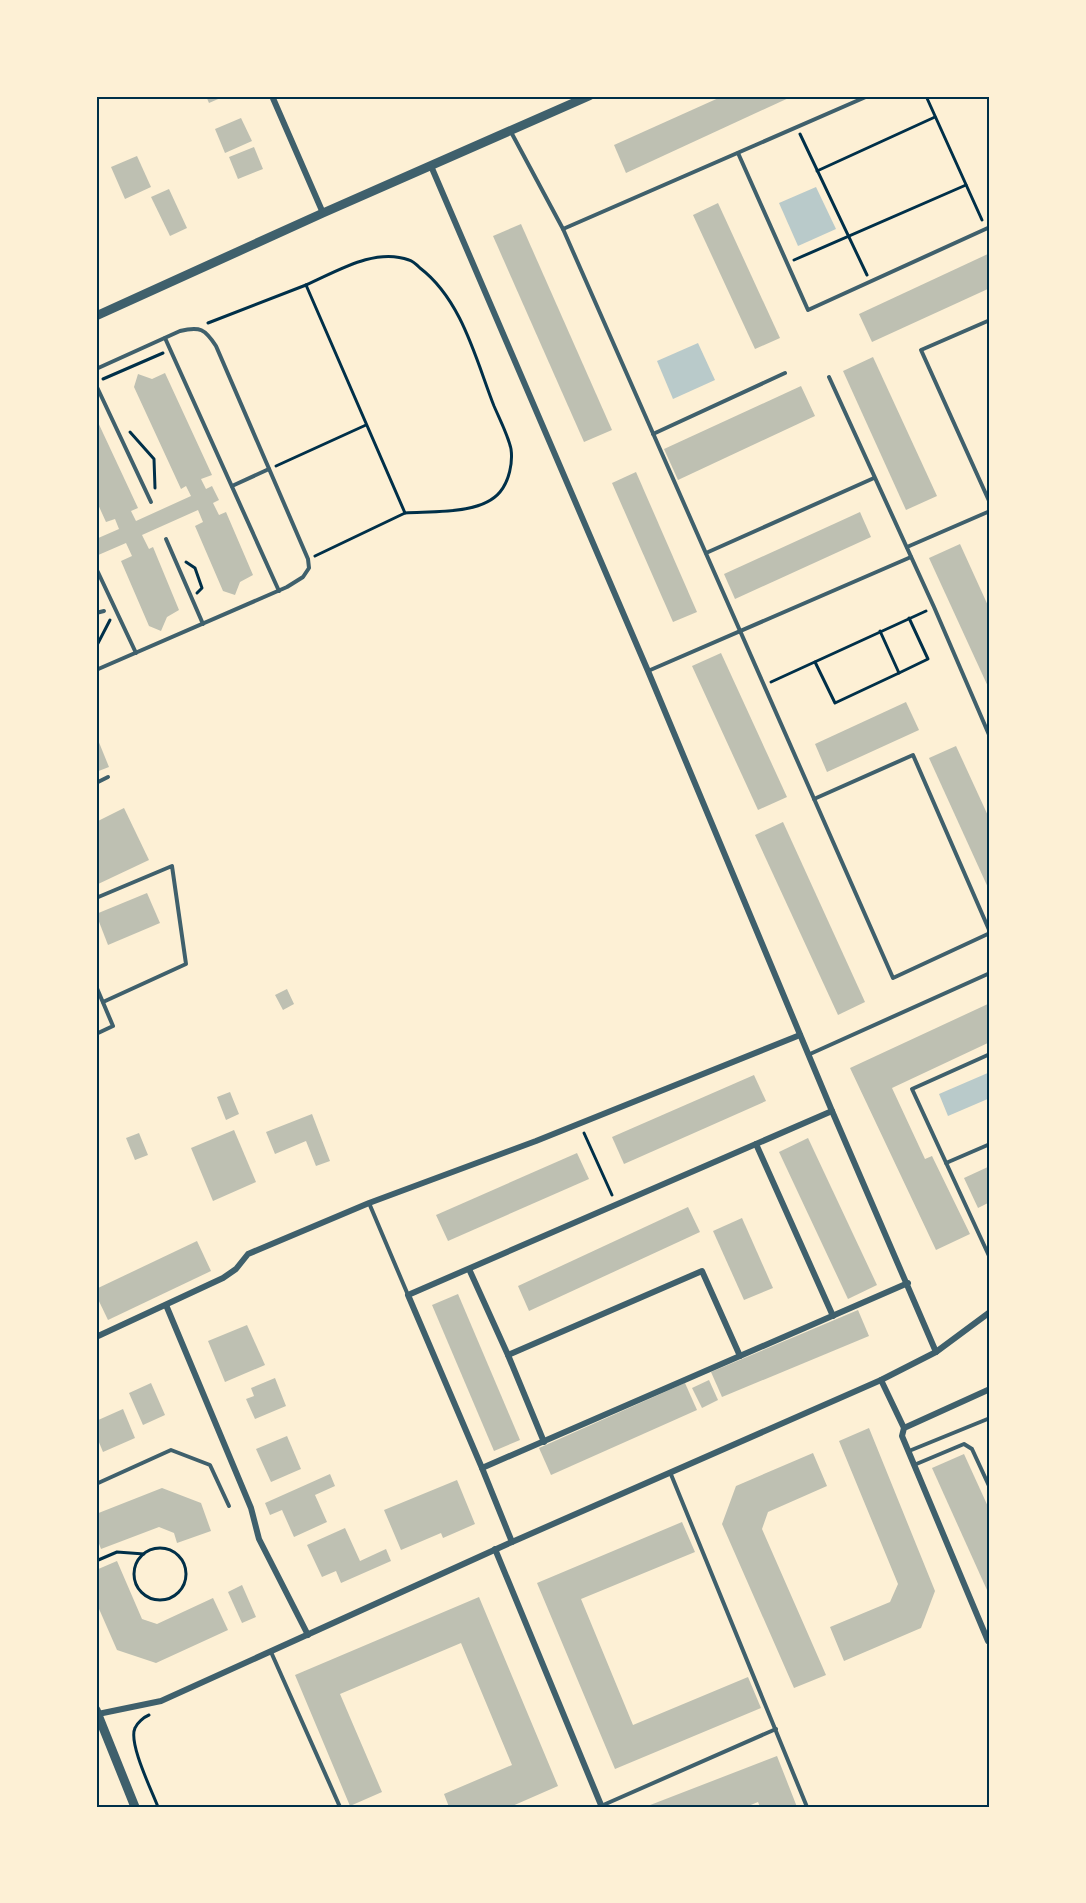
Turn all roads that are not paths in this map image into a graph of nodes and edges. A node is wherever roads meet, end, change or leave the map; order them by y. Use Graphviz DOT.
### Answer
graph roads {
  1 [pos="272,96"];
  2 [pos="590,96"];
  3 [pos="868,96"];
  4 [pos="511,132"];
  5 [pos="738,153"];
  6 [pos="431,166"];
  7 [pos="323,213"];
  8 [pos="988,228"];
  9 [pos="563,229"];
  10 [pos="96,316"];
  11 [pos="990,320"];
  12 [pos="165,338"];
  13 [pos="96,369"];
  14 [pos="785,373"];
  15 [pos="829,377"];
  16 [pos="96,383"];
  17 [pos="653,434"];
  18 [pos="269,469"];
  19 [pos="874,477"];
  20 [pos="231,486"];
  21 [pos="151,502"];
  22 [pos="990,503"];
  23 [pos="990,511"];
  24 [pos="166,539"];
  25 [pos="907,547"];
  26 [pos="706,553"];
  27 [pos="911,557"];
  28 [pos="96,568"];
  29 [pos="279,591"];
  30 [pos="104,611"];
  31 [pos="96,613"];
  32 [pos="203,624"];
  33 [pos="739,632"];
  34 [pos="136,653"];
  35 [pos="96,670"];
  36 [pos="648,670"];
  37 [pos="990,737"];
  38 [pos="108,777"];
  39 [pos="96,783"];
  40 [pos="814,799"];
  41 [pos="96,898"];
  42 [pos="990,932"];
  43 [pos="990,973"];
  44 [pos="96,986"];
  45 [pos="103,1002"];
  46 [pos="96,1034"];
  47 [pos="800,1035"];
  48 [pos="810,1054"];
  49 [pos="990,1054"];
  50 [pos="832,1111"];
  51 [pos="756,1144"];
  52 [pos="990,1144"];
  53 [pos="946,1164"];
  54 [pos="369,1203"];
  55 [pos="990,1258"];
  56 [pos="470,1269"];
  57 [pos="908,1283"];
  58 [pos="408,1295"];
  59 [pos="166,1305"];
  60 [pos="990,1312"];
  61 [pos="832,1316"];
  62 [pos="96,1337"];
  63 [pos="936,1352"];
  64 [pos="508,1354"];
  65 [pos="740,1356"];
  66 [pos="881,1380"];
  67 [pos="990,1389"];
  68 [pos="990,1418"];
  69 [pos="904,1428"];
  70 [pos="544,1442"];
  71 [pos="908,1451"];
  72 [pos="914,1465"];
  73 [pos="482,1468"];
  74 [pos="670,1472"];
  75 [pos="96,1484"];
  76 [pos="990,1488"];
  77 [pos="229,1506"];
  78 [pos="512,1542"];
  79 [pos="495,1549"];
  80 [pos="308,1635"];
  81 [pos="989,1642"];
  82 [pos="271,1652"];
  83 [pos="97,1712"];
  84 [pos="776,1729"];
  85 [pos="601,1806"];
  86 [pos="135,1807"];
  87 [pos="340,1807"];
  88 [pos="807,1807"];
  1 -- 7 [label="street"];
  2 -- 4 [label="street"];
  3 -- 5 [label="lane"];
  4 -- 6 [label="street"];
  4 -- 9 [label="lane"];
  5 -- 8 [label="lane"];
  5 -- 9 [label="lane"];
  6 -- 7 [label="street"];
  6 -- 36 [label="street"];
  7 -- 10 [label="street"];
  9 -- 17 [label="lane"];
  11 -- 22 [label="lane"];
  12 -- 13 [label="lane"];
  12 -- 18 [label="lane"];
  12 -- 20 [label="lane"];
  14 -- 17 [label="lane"];
  15 -- 19 [label="lane"];
  16 -- 21 [label="lane"];
  17 -- 26 [label="lane"];
  18 -- 20 [label="lane"];
  18 -- 29 [label="lane"];
  19 -- 25 [label="lane"];
  19 -- 26 [label="lane"];
  20 -- 29 [label="lane"];
  23 -- 25 [label="lane"];
  24 -- 32 [label="lane"];
  25 -- 27 [label="lane"];
  26 -- 33 [label="lane"];
  27 -- 33 [label="lane"];
  27 -- 37 [label="lane"];
  28 -- 34 [label="lane"];
  29 -- 32 [label="lane"];
  30 -- 31 [label="lane"];
  32 -- 34 [label="lane"];
  33 -- 36 [label="lane"];
  33 -- 40 [label="lane"];
  34 -- 35 [label="lane"];
  36 -- 47 [label="street"];
  38 -- 39 [label="lane"];
  40 -- 42 [label="lane"];
  40 -- 42 [label="lane"];
  41 -- 45 [label="lane"];
  43 -- 48 [label="lane"];
  44 -- 45 [label="lane"];
  45 -- 46 [label="lane"];
  47 -- 48 [label="street"];
  47 -- 54 [label="street"];
  48 -- 50 [label="street"];
  49 -- 53 [label="lane"];
  50 -- 51 [label="street"];
  50 -- 57 [label="street"];
  51 -- 56 [label="street"];
  51 -- 61 [label="street"];
  52 -- 53 [label="lane"];
  53 -- 55 [label="lane"];
  54 -- 58 [label="lane"];
  54 -- 59 [label="street"];
  56 -- 58 [label="street"];
  56 -- 64 [label="street"];
  57 -- 61 [label="street"];
  57 -- 63 [label="street"];
  58 -- 73 [label="street"];
  59 -- 62 [label="street"];
  59 -- 80 [label="street"];
  60 -- 63 [label="street"];
  61 -- 65 [label="street"];
  63 -- 66 [label="street"];
  64 -- 65 [label="street"];
  64 -- 70 [label="street"];
  65 -- 70 [label="street"];
  66 -- 69 [label="street"];
  66 -- 74 [label="street"];
  67 -- 69 [label="street"];
  68 -- 71 [label="lane"];
  69 -- 71 [label="street"];
  70 -- 73 [label="street"];
  71 -- 72 [label="street"];
  72 -- 76 [label="lane"];
  72 -- 81 [label="street"];
  73 -- 78 [label="street"];
  74 -- 78 [label="street"];
  74 -- 84 [label="lane"];
  75 -- 77 [label="lane"];
  78 -- 79 [label="street"];
  79 -- 80 [label="street"];
  79 -- 85 [label="street"];
  80 -- 82 [label="street"];
  82 -- 83 [label="street"];
  82 -- 87 [label="lane"];
  83 -- 86 [label="street"];
  84 -- 85 [label="lane"];
  84 -- 88 [label="lane"];
}
